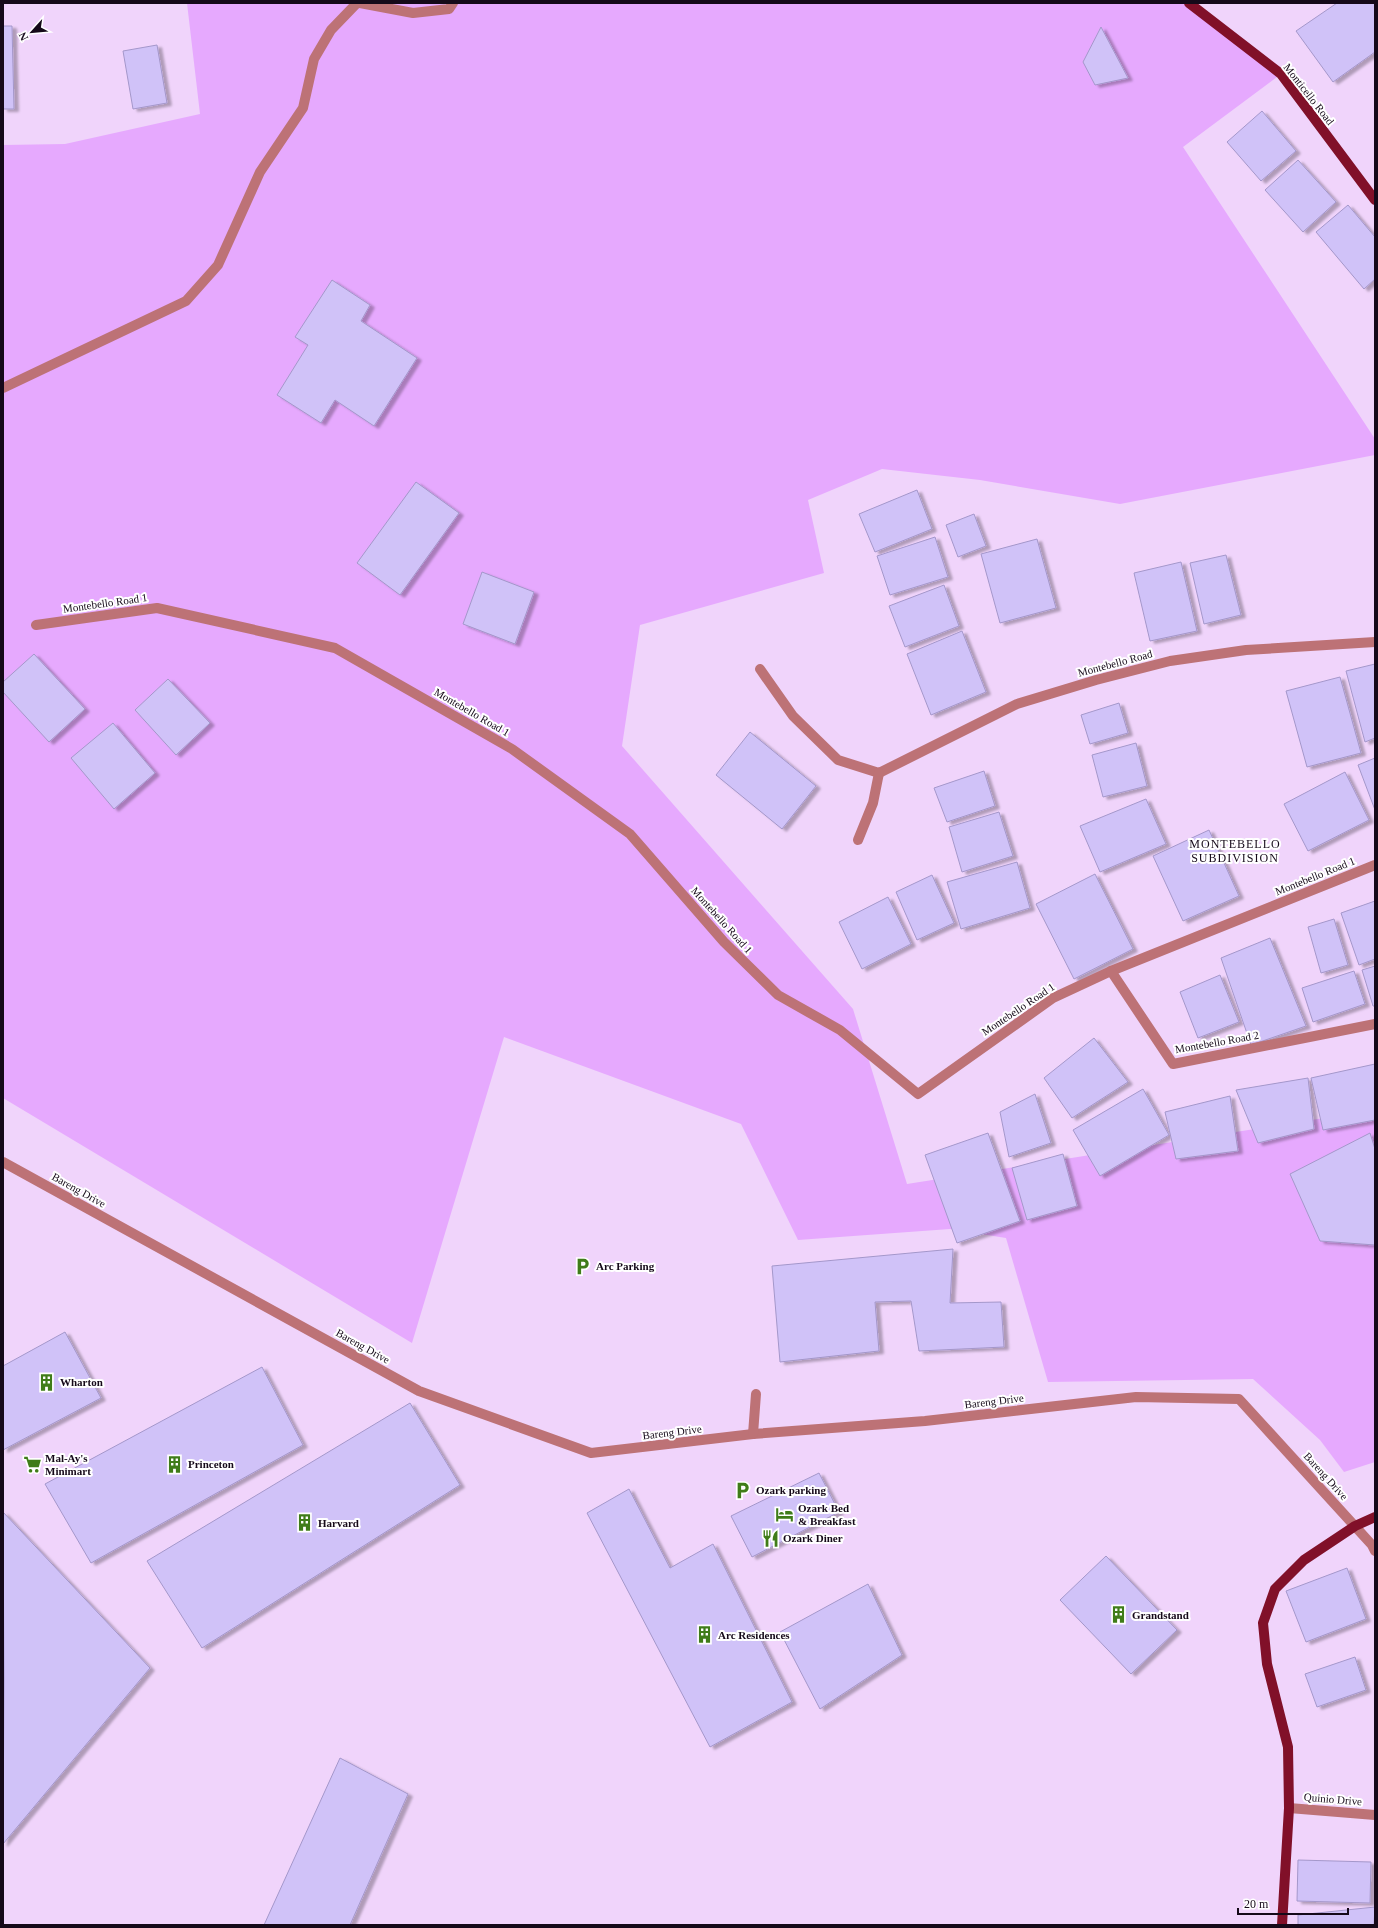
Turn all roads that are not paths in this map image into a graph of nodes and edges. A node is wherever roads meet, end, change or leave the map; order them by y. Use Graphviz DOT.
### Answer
graph roads {
  1 [pos="358,3"];
  2 [pos="453,3"];
  3 [pos="1189,3"];
  4 [pos="1375,200"];
  5 [pos="3,388"];
  6 [pos="36,625"];
  7 [pos="1375,642"];
  8 [pos="760,669"];
  9 [pos="879,774"];
  10 [pos="858,840"];
  11 [pos="1375,865"];
  12 [pos="1111,971"];
  13 [pos="1375,1024"];
  14 [pos="3,1162"];
  15 [pos="756,1394"];
  16 [pos="753,1434"];
  17 [pos="1375,1517"];
  18 [pos="1355,1526"];
  19 [pos="1375,1551"];
  20 [pos="1289,1808"];
  21 [pos="1375,1815"];
  22 [pos="1282,1925"];
  1 -- 2 [label="street"];
  1 -- 5 [label="street"];
  3 -- 4 [label="main road, Monticello Road"];
  6 -- 12 [label="street, Montebello Road 1"];
  7 -- 9 [label="street, Montebello Road"];
  8 -- 9 [label="street"];
  9 -- 10 [label="street"];
  11 -- 12 [label="street, Montebello Road 1"];
  12 -- 13 [label="street, Montebello Road 2"];
  14 -- 16 [label="street, Bareng Drive"];
  15 -- 16 [label="street"];
  16 -- 18 [label="street, Bareng Drive"];
  17 -- 18 [label="main road"];
  18 -- 19 [label="street, Bareng Drive"];
  18 -- 20 [label="main road"];
  20 -- 21 [label="street, Quinio Drive"];
  20 -- 22 [label="main road"];
}
